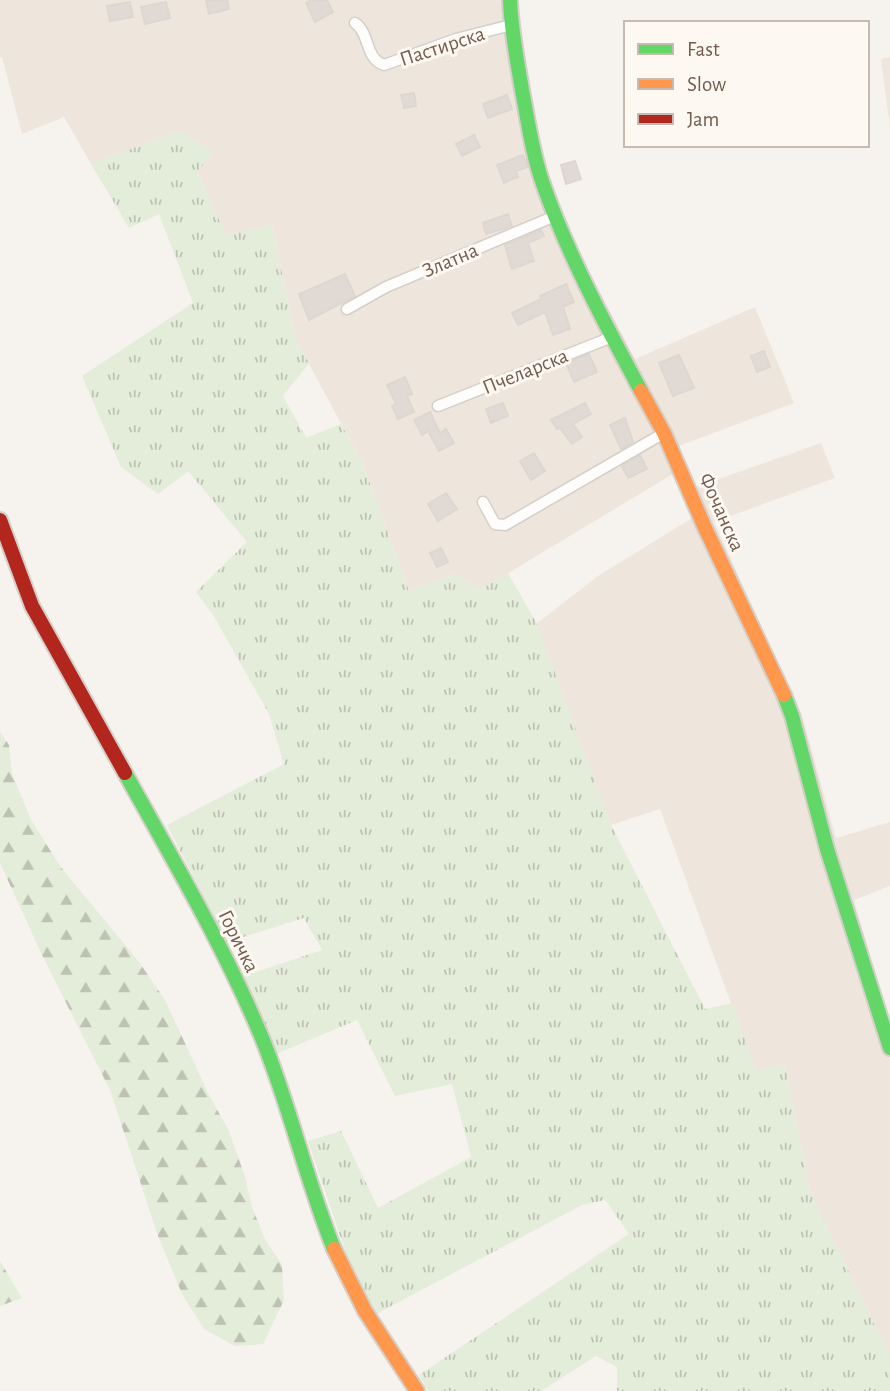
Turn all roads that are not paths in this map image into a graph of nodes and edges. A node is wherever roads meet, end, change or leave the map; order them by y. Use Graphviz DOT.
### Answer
graph roads {
  1 [pos="510,0"];
  2 [pos="355,23"];
  3 [pos="511,25"];
  4 [pos="555,216"];
  5 [pos="347,309"];
  6 [pos="612,337"];
  7 [pos="438,406"];
  8 [pos="664,433"];
  9 [pos="483,502"];
  10 [pos="0,520"];
  11 [pos="890,1048"];
  12 [pos="417,1391"];
  1 -- 3 [label="street, Фочанска"];
  2 -- 3 [label="street, Пастирска"];
  3 -- 4 [label="street, Фочанска"];
  4 -- 5 [label="street, Златна"];
  4 -- 6 [label="street, Фочанска"];
  6 -- 7 [label="street, Пчеларска"];
  6 -- 8 [label="street, Фочанска"];
  8 -- 9 [label="street"];
  8 -- 11 [label="street, Фочанска"];
  10 -- 12 [label="street, Горичка"];
}
